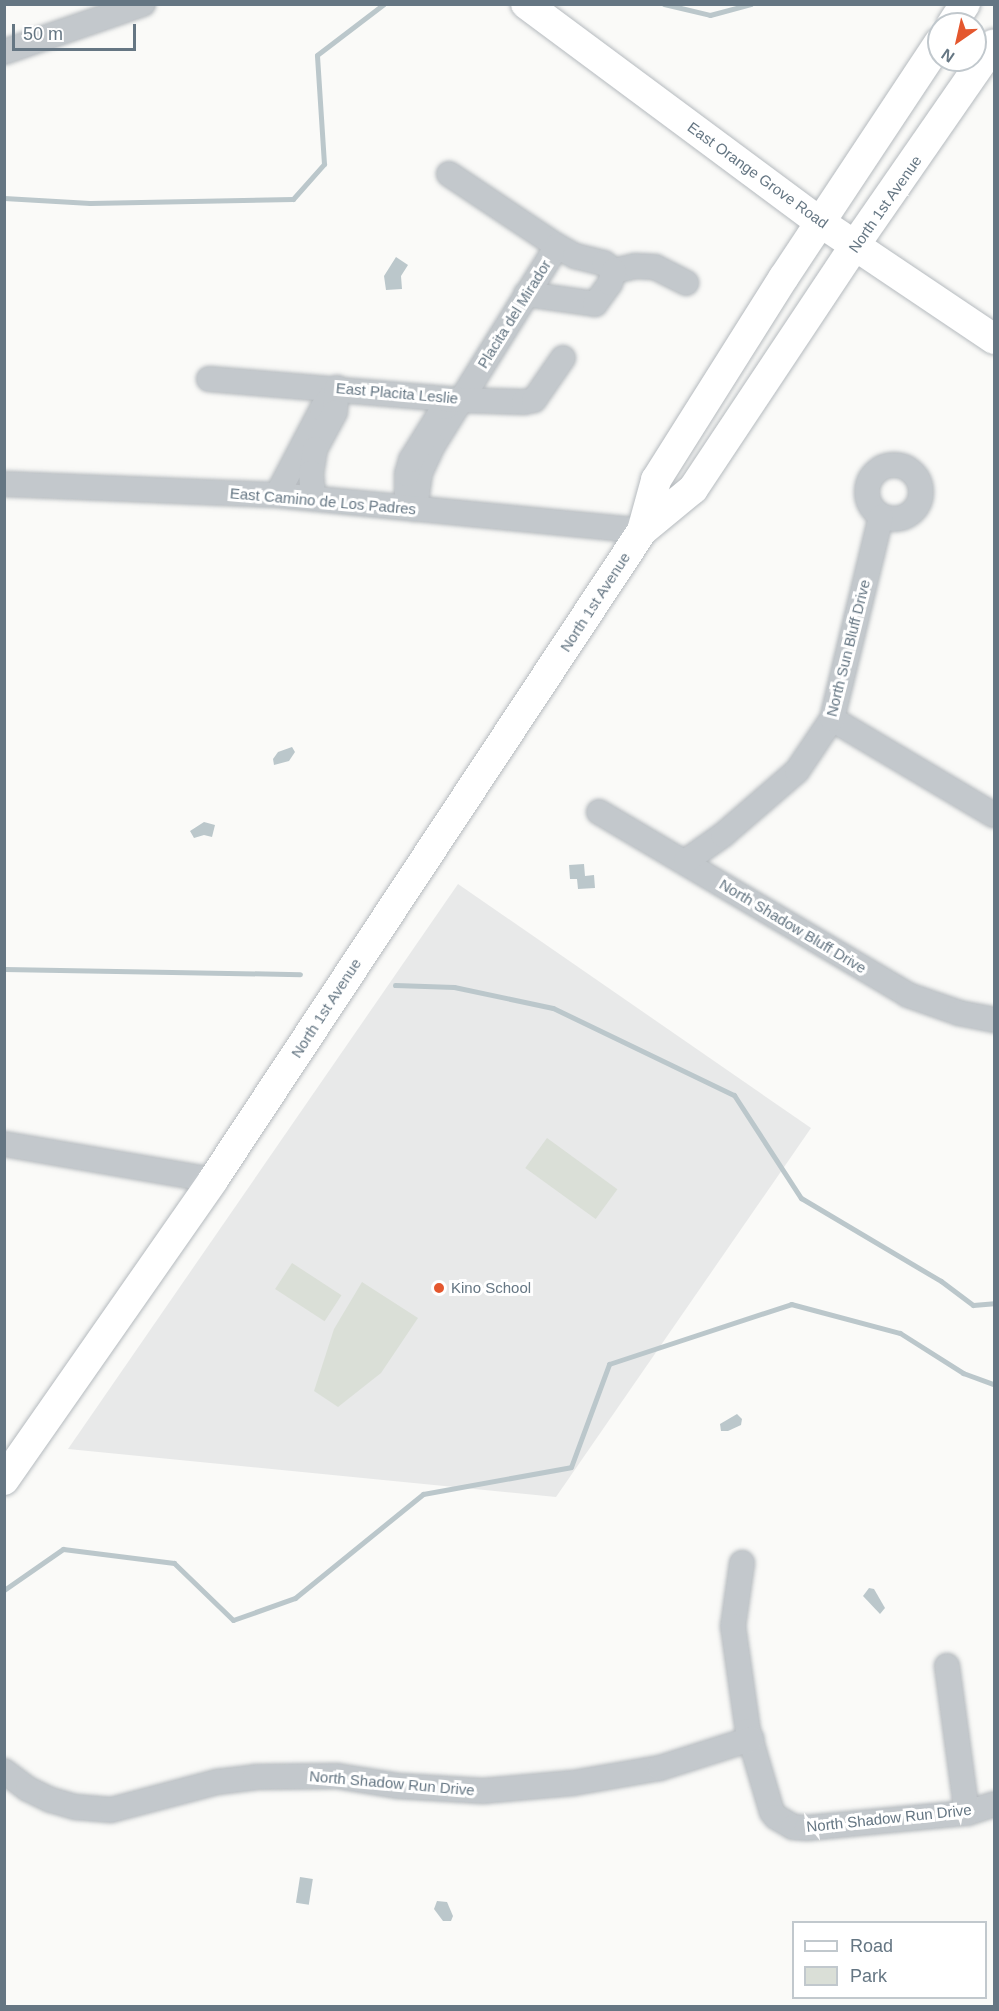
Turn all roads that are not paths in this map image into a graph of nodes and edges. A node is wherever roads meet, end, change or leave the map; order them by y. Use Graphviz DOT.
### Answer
graph roads {
  1 [pos="143,4"];
  2 [pos="526,4"];
  3 [pos="994,44"];
  4 [pos="4,52"];
  5 [pos="927,61"];
  6 [pos="449,174"];
  7 [pos="820,222"];
  8 [pos="855,245"];
  9 [pos="557,246"];
  10 [pos="614,272"];
  11 [pos="686,283"];
  12 [pos="526,294"];
  13 [pos="994,339"];
  14 [pos="563,358"];
  15 [pos="209,379"];
  16 [pos="337,388"];
  17 [pos="459,400"];
  18 [pos="6,491"];
  19 [pos="277,495"];
  20 [pos="313,498"];
  21 [pos="415,509"];
  22 [pos="881,517"];
  23 [pos="642,531"];
  24 [pos="832,719"];
  25 [pos="599,812"];
  26 [pos="994,815"];
  27 [pos="686,861"];
  28 [pos="994,1020"];
  29 [pos="4,1144"];
  30 [pos="213,1180"];
  31 [pos="7,1471"];
  32 [pos="742,1563"];
  33 [pos="947,1666"];
  34 [pos="751,1739"];
  35 [pos="4,1771"];
  36 [pos="994,1804"];
  37 [pos="967,1813"];
  1 -- 4 [label="street"];
  2 -- 7 [label="main road, East Orange Grove Road"];
  3 -- 8 [label="main road, North 1st Avenue"];
  5 -- 7 [label="main road, North 1st Avenue"];
  6 -- 9 [label="street, Placita del Mirador"];
  7 -- 8 [label="main road, East Orange Grove Road"];
  7 -- 23 [label="main road, North 1st Avenue"];
  8 -- 13 [label="main road, East Orange Grove Road"];
  8 -- 23 [label="main road, North 1st Avenue"];
  9 -- 10 [label="street"];
  9 -- 12 [label="street, Placita del Mirador"];
  10 -- 11 [label="street"];
  10 -- 12 [label="street"];
  12 -- 17 [label="street, Placita del Mirador"];
  14 -- 17 [label="street, East Placita Leslie"];
  15 -- 16 [label="street, East Placita Leslie"];
  16 -- 17 [label="street, East Placita Leslie"];
  16 -- 19 [label="street"];
  16 -- 20 [label="street"];
  17 -- 21 [label="street, Placita del Mirador"];
  18 -- 19 [label="street, East Camino de Los Padres"];
  19 -- 20 [label="street, East Camino de Los Padres"];
  20 -- 21 [label="street, East Camino de Los Padres"];
  21 -- 23 [label="street, East Camino de Los Padres"];
  22 -- 24 [label="street, North Sun Bluff Drive"];
  23 -- 30 [label="main road, North 1st Avenue"];
  24 -- 26 [label="street"];
  24 -- 27 [label="street, North Sun Bluff Drive"];
  25 -- 27 [label="street, North Shadow Bluff Drive"];
  27 -- 28 [label="street, North Shadow Bluff Drive"];
  29 -- 30 [label="street"];
  30 -- 31 [label="main road, North 1st Avenue"];
  32 -- 34 [label="street"];
  33 -- 37 [label="street"];
  34 -- 35 [label="street, North Shadow Run Drive"];
  34 -- 37 [label="street, North Shadow Run Drive"];
  36 -- 37 [label="street, North Shadow Run Drive"];
}
